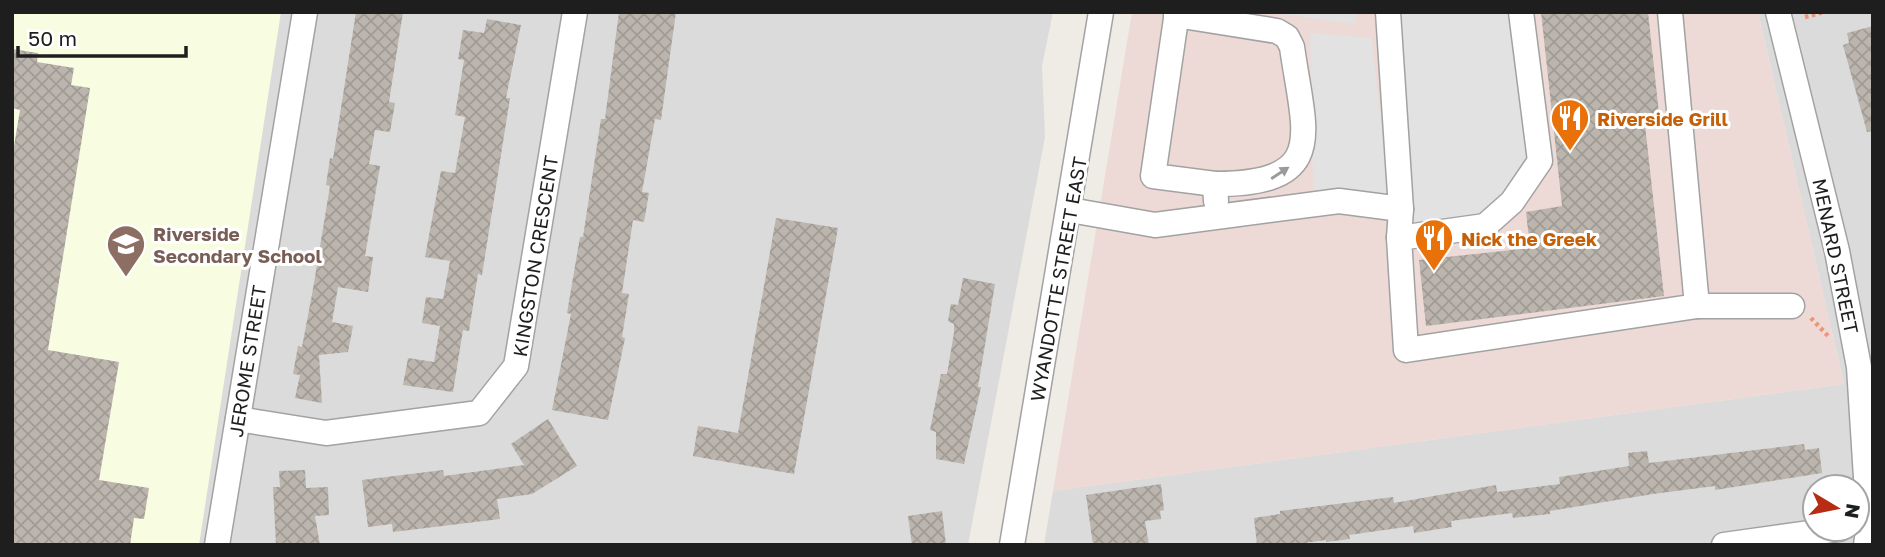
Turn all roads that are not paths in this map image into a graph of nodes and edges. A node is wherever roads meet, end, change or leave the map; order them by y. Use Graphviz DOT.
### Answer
graph roads {
  1 [pos="305,12"];
  2 [pos="575,12"];
  3 [pos="1101,12"];
  4 [pos="1388,12"];
  5 [pos="1521,12"];
  6 [pos="1670,12"];
  7 [pos="1778,12"];
  8 [pos="1176,14"];
  9 [pos="1215,184"];
  10 [pos="1401,209"];
  11 [pos="1070,210"];
  12 [pos="1218,217"];
  13 [pos="1399,238"];
  14 [pos="1697,306"];
  15 [pos="1792,306"];
  16 [pos="238,419"];
  17 [pos="1864,473"];
  18 [pos="1801,534"];
  19 [pos="217,545"];
  20 [pos="1012,545"];
  21 [pos="1724,545"];
  1 -- 16 [label="street, JEROME STREET"];
  2 -- 16 [label="street, KINGSTON CRESCENT"];
  3 -- 11 [label="street, WYANDOTTE STREET EAST"];
  4 -- 10 [label="street"];
  5 -- 13 [label="street"];
  6 -- 14 [label="street"];
  7 -- 17 [label="street, MENARD STREET"];
  8 -- 9 [label="street"];
  9 -- 8 [label="street, one-way"];
  9 -- 12 [label="street"];
  10 -- 12 [label="street"];
  10 -- 13 [label="street"];
  11 -- 12 [label="street"];
  11 -- 20 [label="street, WYANDOTTE STREET EAST"];
  13 -- 14 [label="street"];
  14 -- 15 [label="street"];
  16 -- 19 [label="street, JEROME STREET"];
  18 -- 21 [label="street"];
}
